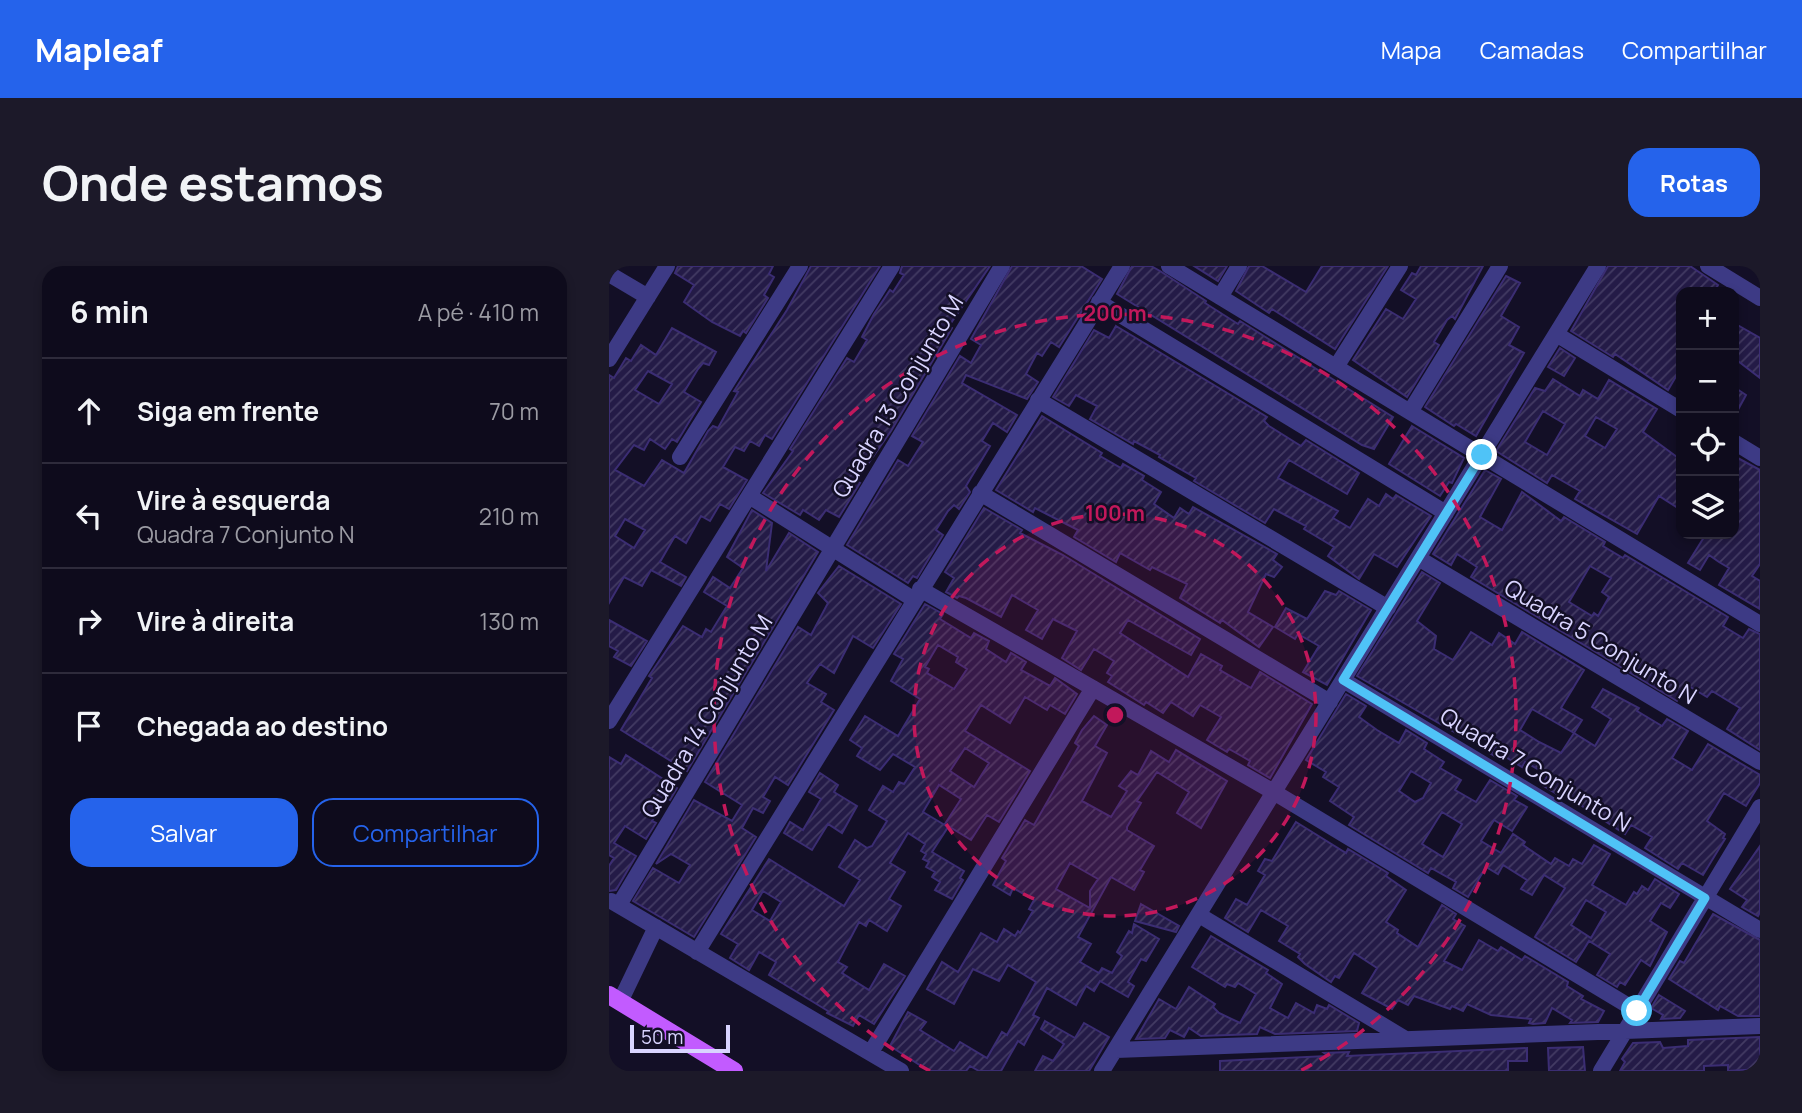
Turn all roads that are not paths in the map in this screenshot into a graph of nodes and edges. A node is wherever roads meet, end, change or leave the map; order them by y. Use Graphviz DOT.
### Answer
graph roads {
  1 [pos="667,266"];
  2 [pos="800,266"];
  3 [pos="892,266"];
  4 [pos="1002,266"];
  5 [pos="1122,266"];
  6 [pos="1169,266"];
  7 [pos="1239,266"];
  8 [pos="1400,266"];
  9 [pos="1500,266"];
  10 [pos="1598,266"];
  11 [pos="1708,266"];
  12 [pos="609,274"];
  13 [pos="648,297"];
  14 [pos="1220,297"];
  15 [pos="1760,298"];
  16 [pos="1099,302"];
  17 [pos="1556,334"];
  18 [pos="609,359"];
  19 [pos="1336,367"];
  20 [pos="1038,400"];
  21 [pos="1676,407"];
  22 [pos="1410,412"];
  23 [pos="1739,445"];
  24 [pos="1482,455"];
  25 [pos="680,457"];
  26 [pos="1760,458"];
  27 [pos="980,493"];
  28 [pos="749,496"];
  29 [pos="1446,513"];
  30 [pos="832,550"];
  31 [pos="1418,558"];
  32 [pos="917,594"];
  33 [pos="1388,608"];
  34 [pos="1760,624"];
  35 [pos="1343,680"];
  36 [pos="1093,688"];
  37 [pos="1329,702"];
  38 [pos="609,721"];
  39 [pos="1760,762"];
  40 [pos="1272,791"];
  41 [pos="1760,807"];
  42 [pos="1705,898"];
  43 [pos="614,902"];
  44 [pos="1199,915"];
  45 [pos="656,927"];
  46 [pos="1760,930"];
  47 [pos="697,952"];
  48 [pos="615,999"];
  49 [pos="1637,1011"];
  50 [pos="1760,1026"];
  51 [pos="1625,1031"];
  52 [pos="1404,1039"];
  53 [pos="1116,1050"];
  54 [pos="871,1052"];
  55 [pos="734,1071"];
  56 [pos="901,1071"];
  57 [pos="1102,1071"];
  58 [pos="1601,1071"];
  1 -- 13 [label="street"];
  2 -- 25 [label="street"];
  3 -- 28 [label="street"];
  4 -- 30 [label="street, Quadra 13 Conjunto M"];
  5 -- 16 [label="street"];
  6 -- 14 [label="street"];
  7 -- 14 [label="street"];
  8 -- 19 [label="street"];
  9 -- 22 [label="street"];
  10 -- 17 [label="street"];
  11 -- 15 [label="street"];
  12 -- 13 [label="street"];
  13 -- 18 [label="street"];
  14 -- 19 [label="street"];
  16 -- 20 [label="street"];
  16 -- 29 [label="street"];
  17 -- 21 [label="street"];
  17 -- 24 [label="street"];
  19 -- 22 [label="street"];
  20 -- 27 [label="street"];
  20 -- 33 [label="street"];
  22 -- 24 [label="street"];
  23 -- 26 [label="street"];
  24 -- 29 [label="street"];
  24 -- 34 [label="street"];
  27 -- 32 [label="street"];
  27 -- 37 [label="street"];
  28 -- 30 [label="street"];
  28 -- 38 [label="street"];
  29 -- 31 [label="street"];
  30 -- 32 [label="street"];
  30 -- 43 [label="street, Quadra 14 Conjunto M"];
  31 -- 33 [label="street"];
  31 -- 39 [label="street, Quadra 5 Conjunto N"];
  32 -- 36 [label="street"];
  32 -- 47 [label="street"];
  33 -- 35 [label="street"];
  35 -- 37 [label="street"];
  35 -- 42 [label="street, Quadra 7 Conjunto N"];
  36 -- 40 [label="street"];
  36 -- 54 [label="street"];
  37 -- 40 [label="street"];
  40 -- 44 [label="street"];
  40 -- 49 [label="street"];
  41 -- 42 [label="street"];
  42 -- 46 [label="street, Quadra 7 Conjunto N"];
  42 -- 49 [label="street"];
  43 -- 45 [label="street"];
  44 -- 52 [label="street"];
  44 -- 53 [label="street"];
  45 -- 47 [label="street"];
  45 -- 48 [label="street"];
  47 -- 54 [label="street"];
  48 -- 55 [label="main road"];
  49 -- 51 [label="street"];
  50 -- 51 [label="street"];
  51 -- 52 [label="street"];
  51 -- 58 [label="street"];
  52 -- 53 [label="street"];
  53 -- 57 [label="street"];
  54 -- 56 [label="street"];
}
